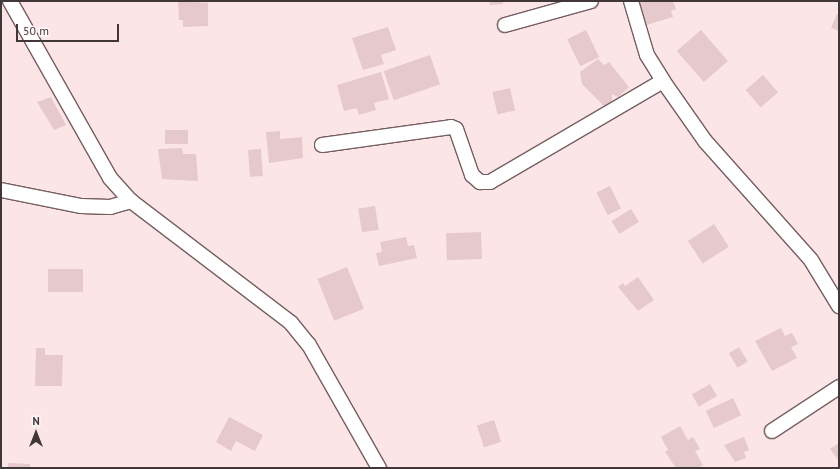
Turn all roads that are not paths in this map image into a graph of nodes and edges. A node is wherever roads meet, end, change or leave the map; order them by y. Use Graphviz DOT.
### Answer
graph roads {
  1 [pos="10,1"];
  2 [pos="591,1"];
  3 [pos="631,1"];
  4 [pos="505,25"];
  5 [pos="663,81"];
  6 [pos="322,145"];
  7 [pos="1,190"];
  8 [pos="131,201"];
  9 [pos="839,306"];
  10 [pos="839,387"];
  11 [pos="772,431"];
  12 [pos="379,468"];
  1 -- 8 [label="street"];
  2 -- 4 [label="street"];
  3 -- 5 [label="street"];
  5 -- 6 [label="street"];
  5 -- 9 [label="street"];
  7 -- 8 [label="street"];
  8 -- 12 [label="street"];
  10 -- 11 [label="street"];
}
